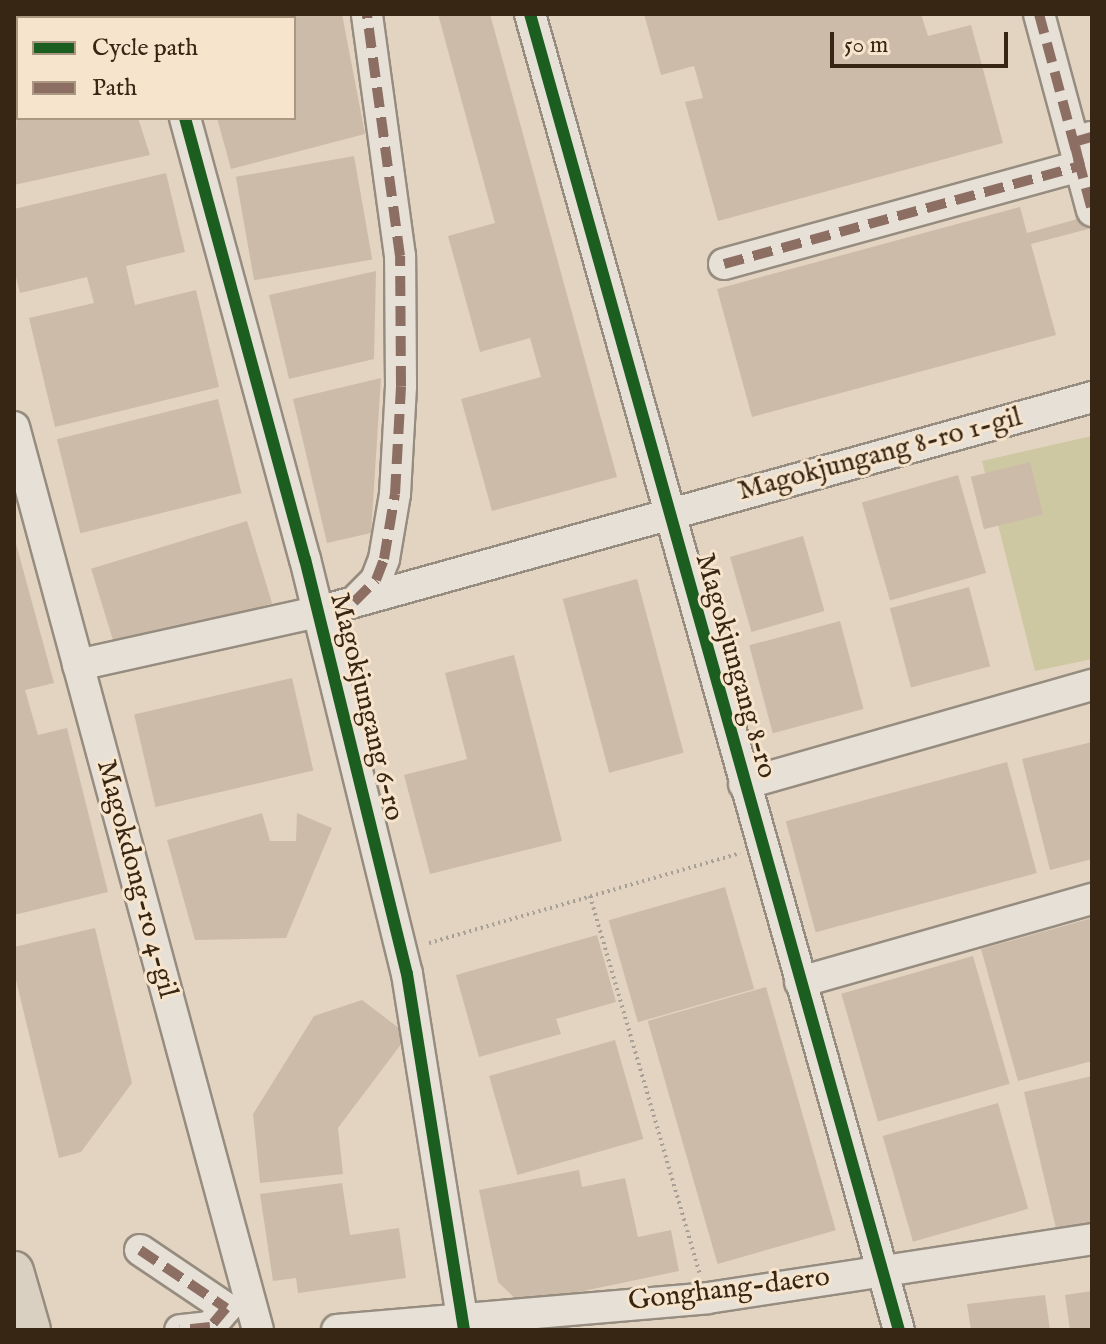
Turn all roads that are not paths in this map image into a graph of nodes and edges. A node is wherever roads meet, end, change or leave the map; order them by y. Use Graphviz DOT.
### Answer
graph roads {
  1 [pos="367,14"];
  2 [pos="530,14"];
  3 [pos="1039,14"];
  4 [pos="186,120"];
  5 [pos="1082,148"];
  6 [pos="1092,211"];
  7 [pos="724,264"];
  8 [pos="1092,397"];
  9 [pos="14,427"];
  10 [pos="667,514"];
  11 [pos="354,602"];
  12 [pos="318,612"];
  13 [pos="78,665"];
  14 [pos="1092,685"];
  15 [pos="744,784"];
  16 [pos="1092,899"];
  17 [pos="800,982"];
  18 [pos="1092,1239"];
  19 [pos="140,1250"];
  20 [pos="882,1269"];
  21 [pos="14,1271"];
  22 [pos="462,1323"];
  23 [pos="31,1330"];
  24 [pos="180,1330"];
  25 [pos="258,1330"];
  26 [pos="337,1330"];
  27 [pos="899,1330"];
  1 -- 11 [label="street"];
  2 -- 10 [label="street, Magokjungang 8-ro"];
  3 -- 5 [label="street"];
  4 -- 12 [label="street, Magokjungang 6-ro"];
  5 -- 6 [label="street"];
  5 -- 7 [label="street"];
  8 -- 10 [label="street, Magokjungang 8-ro 1-gil"];
  9 -- 13 [label="street, Magokdong-ro 4-gil"];
  10 -- 11 [label="street, Magokjungang 6-ro"];
  10 -- 15 [label="street, Magokjungang 8-ro"];
  11 -- 12 [label="street, Magokjungang 6-ro"];
  12 -- 13 [label="street, Magokjungang 6-ro"];
  12 -- 22 [label="street, Magokjungang 6-ro"];
  13 -- 25 [label="street, Magokdong-ro 4-gil"];
  14 -- 15 [label="street"];
  15 -- 17 [label="street, Magokjungang 8-ro"];
  16 -- 17 [label="street"];
  17 -- 20 [label="street, Magokjungang 8-ro"];
  18 -- 20 [label="street, Gonghang-daero"];
  19 -- 24 [label="street"];
  20 -- 22 [label="street, Gonghang-daero"];
  20 -- 27 [label="street, Magokjungang 8-ro"];
  21 -- 23 [label="main road"];
  22 -- 26 [label="street, Gonghang-daero"];
}
